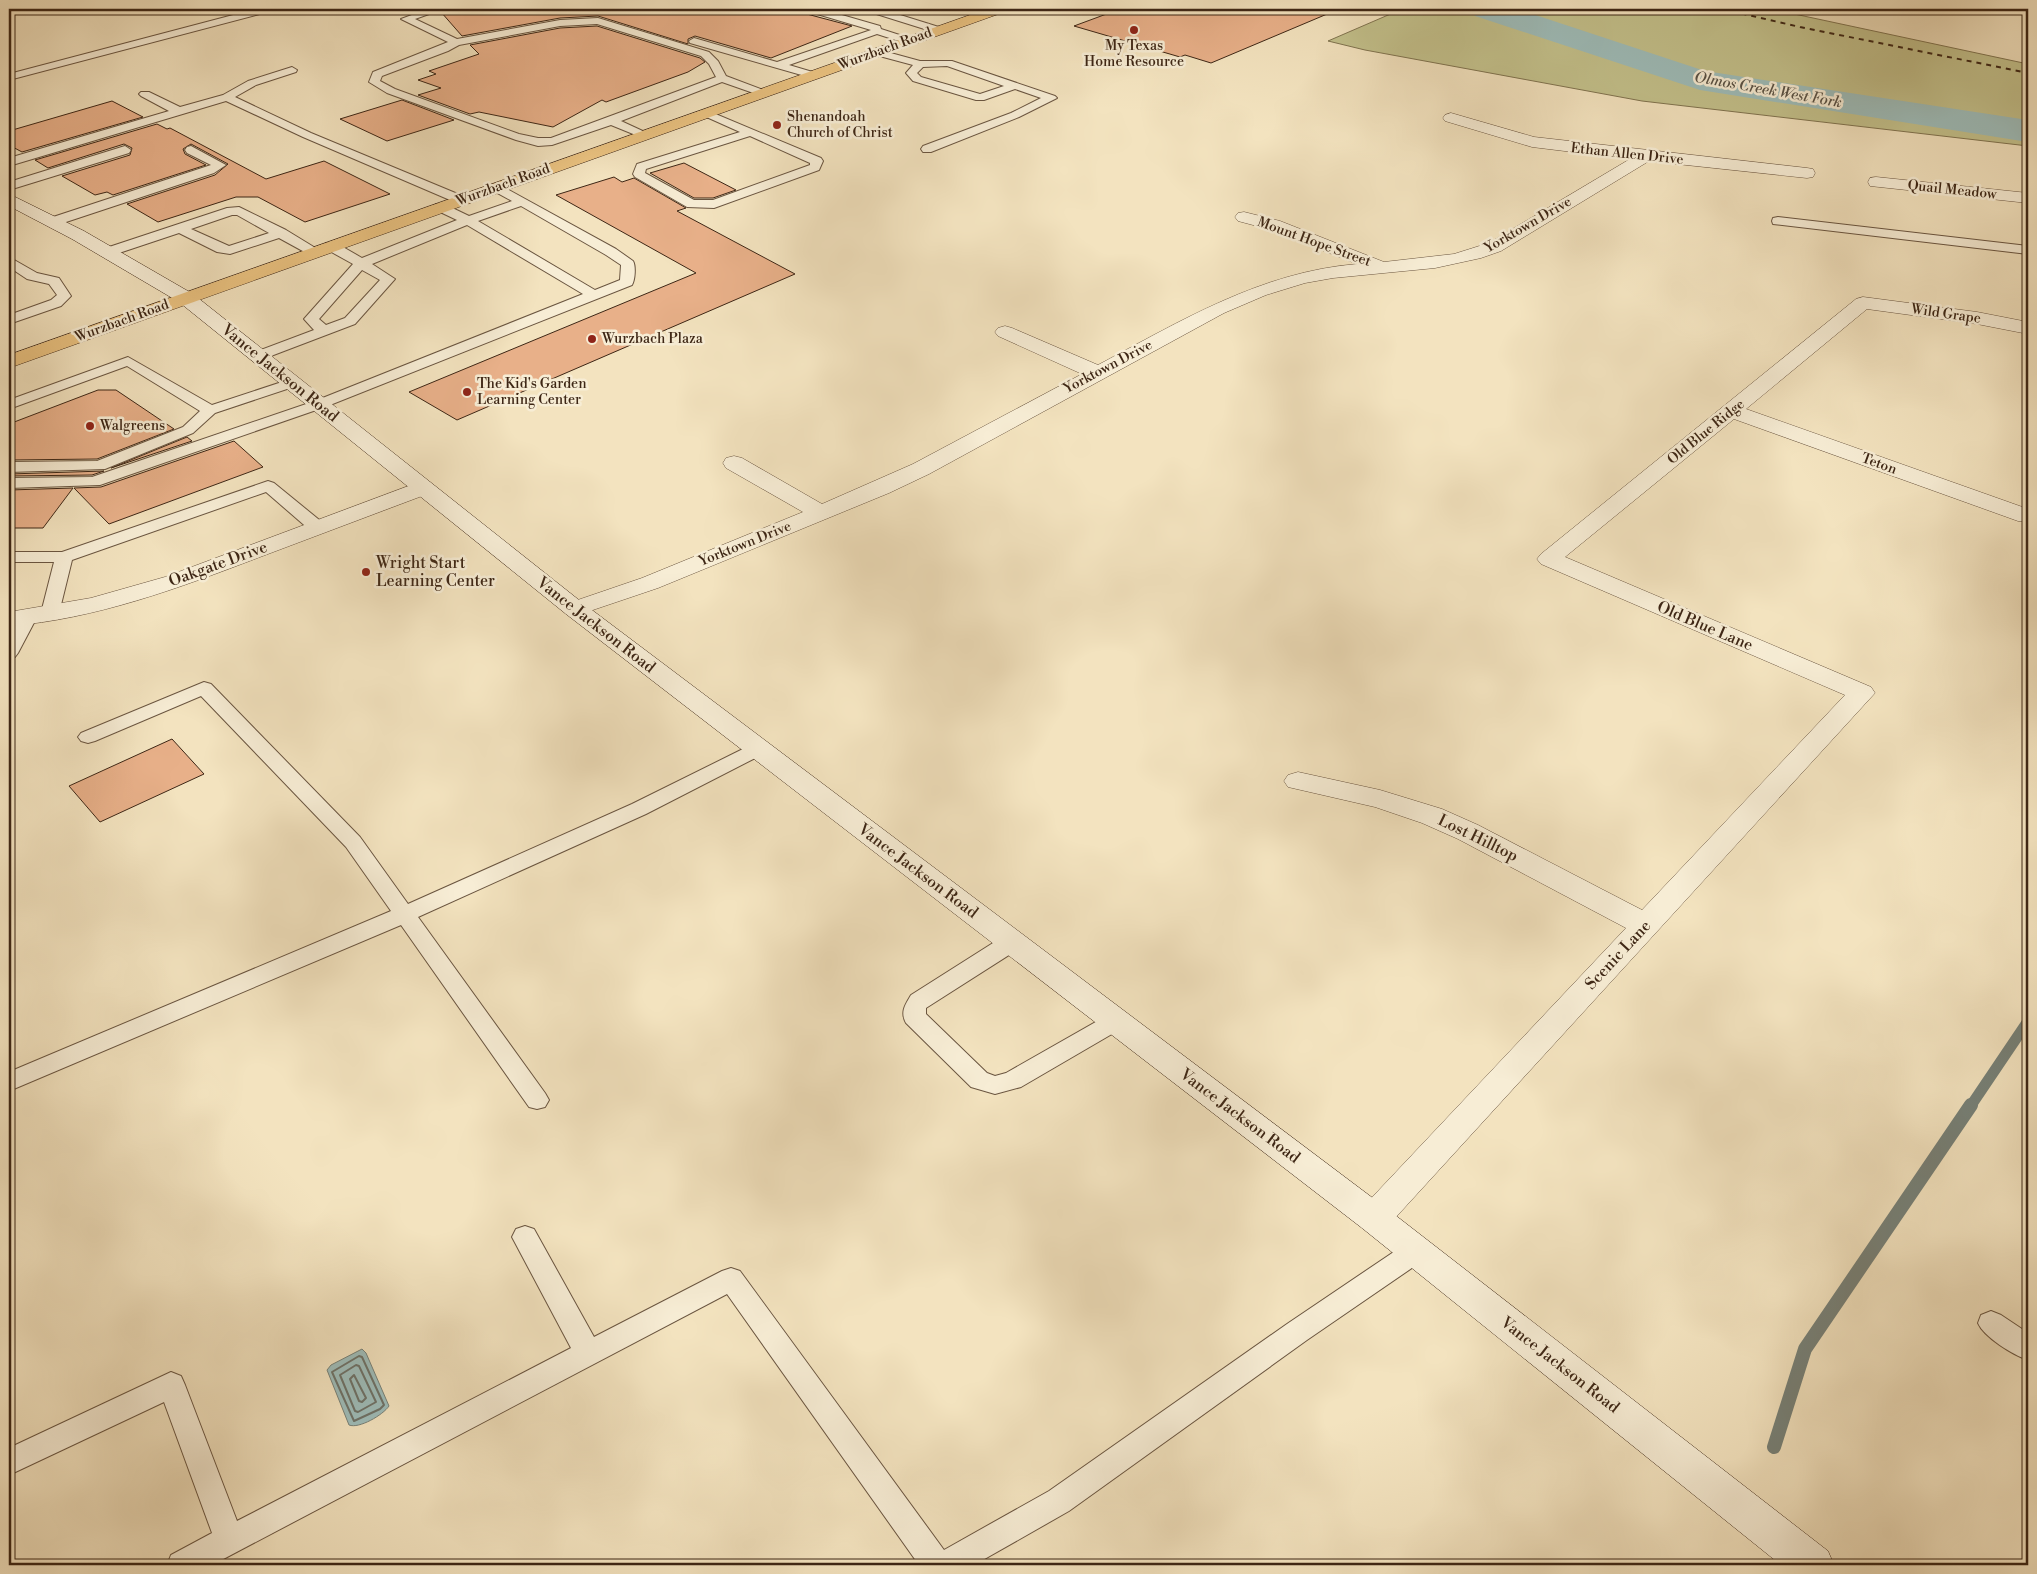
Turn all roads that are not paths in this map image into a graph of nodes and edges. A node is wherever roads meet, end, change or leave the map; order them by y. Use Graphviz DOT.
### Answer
graph roads {
  1 [pos="267,9"];
  2 [pos="438,9"];
  3 [pos="811,9"];
  4 [pos="871,9"];
  5 [pos="999,9"];
  6 [pos="2020,9"];
  7 [pos="2028,10"];
  8 [pos="612,14"];
  9 [pos="938,30"];
  10 [pos="877,31"];
  11 [pos="908,41"];
  12 [pos="456,42"];
  13 [pos="876,52"];
  14 [pos="920,64"];
  15 [pos="777,66"];
  16 [pos="292,70"];
  17 [pos="812,75"];
  18 [pos="9,77"];
  19 [pos="722,78"];
  20 [pos="1014,86"];
  21 [pos="762,93"];
  22 [pos="144,94"];
  23 [pos="227,97"];
  24 [pos="180,111"];
  25 [pos="706,113"];
  26 [pos="1450,118"];
  27 [pos="612,121"];
  28 [pos="751,132"];
  29 [pos="644,135"];
  30 [pos="926,148"];
  31 [pos="125,150"];
  32 [pos="191,150"];
  33 [pos="1646,156"];
  34 [pos="9,162"];
  35 [pos="1807,174"];
  36 [pos="1876,182"];
  37 [pos="496,187"];
  38 [pos="10,198"];
  39 [pos="2028,198"];
  40 [pos="461,200"];
  41 [pos="521,202"];
  42 [pos="440,207"];
  43 [pos="1244,217"];
  44 [pos="468,220"];
  45 [pos="1778,221"];
  46 [pos="52,222"];
  47 [pos="180,228"];
  48 [pos="281,233"];
  49 [pos="323,249"];
  50 [pos="2028,250"];
  51 [pos="108,252"];
  52 [pos="9,261"];
  53 [pos="360,264"];
  54 [pos="1384,268"];
  55 [pos="594,295"];
  56 [pos="186,298"];
  57 [pos="1863,303"];
  58 [pos="9,320"];
  59 [pos="2028,328"];
  60 [pos="324,331"];
  61 [pos="1006,332"];
  62 [pos="258,356"];
  63 [pos="9,362"];
  64 [pos="1098,373"];
  65 [pos="292,383"];
  66 [pos="320,404"];
  67 [pos="9,405"];
  68 [pos="210,410"];
  69 [pos="1732,411"];
  70 [pos="734,463"];
  71 [pos="9,467"];
  72 [pos="9,483"];
  73 [pos="422,488"];
  74 [pos="821,513"];
  75 [pos="2026,516"];
  76 [pos="318,527"];
  77 [pos="9,557"];
  78 [pos="64,557"];
  79 [pos="1549,559"];
  80 [pos="575,610"];
  81 [pos="29,617"];
  82 [pos="9,653"];
  83 [pos="1862,692"];
  84 [pos="88,737"];
  85 [pos="758,749"];
  86 [pos="1298,781"];
  87 [pos="406,914"];
  88 [pos="1646,925"];
  89 [pos="1012,942"];
  90 [pos="1116,1021"];
  91 [pos="9,1082"];
  92 [pos="537,1100"];
  93 [pos="1374,1218"];
  94 [pos="525,1237"];
  95 [pos="1416,1251"];
  96 [pos="1991,1323"];
  97 [pos="2028,1348"];
  98 [pos="588,1353"];
  99 [pos="9,1462"];
  100 [pos="230,1541"];
  101 [pos="182,1565"];
  102 [pos="938,1565"];
  103 [pos="946,1565"];
  104 [pos="1813,1565"];
  1 -- 18 [label="lane"];
  2 -- 12 [label="lane"];
  3 -- 10 [label="lane"];
  4 -- 9 [label="lane"];
  5 -- 9 [label="main road, Wurzbach Road"];
  6 -- 7 [label="street"];
  8 -- 15 [label="lane"];
  9 -- 11 [label="main road, Wurzbach Road"];
  10 -- 11 [label="lane"];
  10 -- 15 [label="lane"];
  11 -- 13 [label="main road, Wurzbach Road"];
  12 -- 19 [label="lane"];
  12 -- 27 [label="lane"];
  13 -- 14 [label="lane"];
  13 -- 17 [label="main road, Wurzbach Road"];
  14 -- 20 [label="lane"];
  14 -- 20 [label="lane"];
  15 -- 17 [label="lane"];
  16 -- 23 [label="lane"];
  17 -- 21 [label="main road, Wurzbach Road"];
  19 -- 21 [label="lane"];
  19 -- 27 [label="lane"];
  20 -- 30 [label="lane"];
  21 -- 25 [label="main road, Wurzbach Road"];
  22 -- 24 [label="lane"];
  23 -- 24 [label="lane"];
  23 -- 40 [label="lane"];
  24 -- 34 [label="lane"];
  25 -- 28 [label="lane"];
  25 -- 29 [label="main road, Wurzbach Road"];
  26 -- 33 [label="street, Ethan Allen Drive"];
  27 -- 29 [label="lane"];
  28 -- 28 [label="lane"];
  29 -- 37 [label="main road, Wurzbach Road"];
  31 -- 38 [label="lane"];
  32 -- 46 [label="lane"];
  33 -- 35 [label="street, Ethan Allen Drive"];
  33 -- 54 [label="street, Yorktown Drive"];
  36 -- 39 [label="street, Quail Meadow"];
  37 -- 40 [label="main road, Wurzbach Road"];
  37 -- 41 [label="lane"];
  38 -- 46 [label="street, Vance Jackson Road"];
  40 -- 42 [label="main road, Wurzbach Road"];
  41 -- 44 [label="lane"];
  41 -- 55 [label="lane"];
  42 -- 44 [label="lane"];
  42 -- 49 [label="main road, Wurzbach Road"];
  43 -- 54 [label="street, Mount Hope Street"];
  44 -- 53 [label="lane"];
  44 -- 55 [label="lane"];
  45 -- 50 [label="lane"];
  46 -- 51 [label="street, Vance Jackson Road"];
  47 -- 48 [label="lane"];
  47 -- 48 [label="lane"];
  47 -- 51 [label="lane"];
  48 -- 49 [label="lane"];
  49 -- 53 [label="lane"];
  49 -- 56 [label="main road, Wurzbach Road"];
  51 -- 56 [label="street, Vance Jackson Road"];
  52 -- 58 [label="lane"];
  53 -- 60 [label="lane"];
  53 -- 60 [label="lane"];
  54 -- 64 [label="street, Yorktown Drive"];
  55 -- 66 [label="lane"];
  56 -- 62 [label="street, Vance Jackson Road"];
  56 -- 63 [label="main road, Wurzbach Road"];
  57 -- 59 [label="street, Wild Grape"];
  57 -- 69 [label="street, Old Blue Ridge"];
  60 -- 62 [label="lane"];
  61 -- 64 [label="street"];
  62 -- 65 [label="street, Vance Jackson Road"];
  64 -- 74 [label="street, Yorktown Drive"];
  65 -- 66 [label="street, Vance Jackson Road"];
  65 -- 68 [label="lane"];
  66 -- 72 [label="lane"];
  66 -- 73 [label="street, Vance Jackson Road"];
  67 -- 68 [label="lane"];
  68 -- 71 [label="lane"];
  69 -- 75 [label="street, Teton"];
  69 -- 79 [label="street, Old Blue Ridge"];
  70 -- 74 [label="street"];
  73 -- 76 [label="street, Oakgate Drive"];
  73 -- 80 [label="street, Vance Jackson Road"];
  74 -- 80 [label="street, Yorktown Drive"];
  76 -- 78 [label="lane"];
  76 -- 81 [label="street, Oakgate Drive"];
  77 -- 78 [label="lane"];
  78 -- 81 [label="lane"];
  79 -- 83 [label="street, Old Blue Lane"];
  80 -- 85 [label="street, Vance Jackson Road"];
  81 -- 82 [label="lane"];
  83 -- 88 [label="street, Scenic Lane"];
  84 -- 87 [label="lane"];
  85 -- 87 [label="lane"];
  85 -- 89 [label="street, Vance Jackson Road"];
  86 -- 88 [label="street, Lost Hilltop"];
  87 -- 91 [label="lane"];
  87 -- 92 [label="lane"];
  88 -- 93 [label="street, Scenic Lane"];
  89 -- 90 [label="street, Vance Jackson Road"];
  89 -- 90 [label="lane"];
  90 -- 93 [label="street, Vance Jackson Road"];
  93 -- 95 [label="street, Vance Jackson Road"];
  94 -- 98 [label="lane"];
  95 -- 103 [label="lane"];
  95 -- 104 [label="street, Vance Jackson Road"];
  96 -- 97 [label="lane"];
  98 -- 100 [label="lane"];
  98 -- 102 [label="lane"];
  99 -- 100 [label="lane"];
  100 -- 101 [label="lane"];
}
